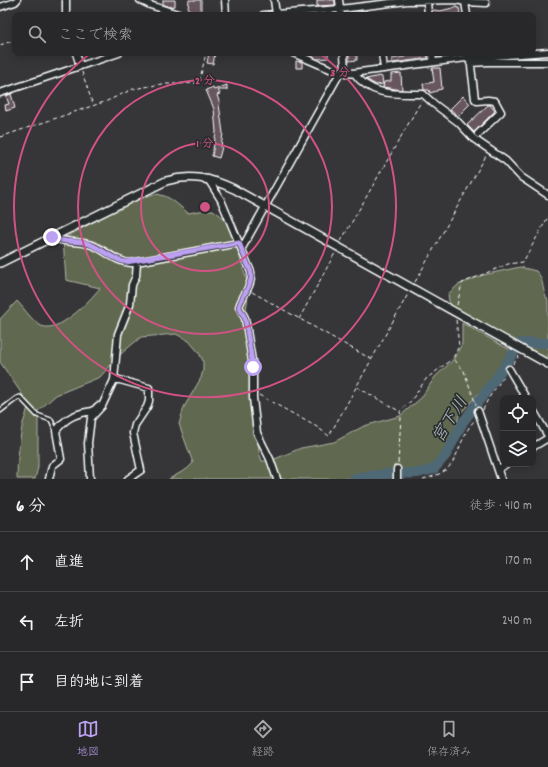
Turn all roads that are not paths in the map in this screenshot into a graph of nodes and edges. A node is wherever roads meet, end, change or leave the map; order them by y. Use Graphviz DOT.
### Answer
graph roads {
  1 [pos="17,0"];
  2 [pos="66,0"];
  3 [pos="140,0"];
  4 [pos="225,0"];
  5 [pos="274,0"];
  6 [pos="339,0"];
  7 [pos="456,0"];
  8 [pos="427,1"];
  9 [pos="465,2"];
  10 [pos="486,3"];
  11 [pos="0,7"];
  12 [pos="66,12"];
  13 [pos="172,12"];
  14 [pos="226,12"];
  15 [pos="276,12"];
  16 [pos="340,12"];
  17 [pos="428,12"];
  18 [pos="467,12"];
  19 [pos="548,52"];
  20 [pos="536,53"];
  21 [pos="77,56"];
  22 [pos="110,56"];
  23 [pos="300,56"];
  24 [pos="344,56"];
  25 [pos="382,56"];
  26 [pos="432,56"];
  27 [pos="500,56"];
  28 [pos="470,58"];
  29 [pos="433,62"];
  30 [pos="548,62"];
  31 [pos="80,66"];
  32 [pos="384,69"];
  33 [pos="343,73"];
  34 [pos="354,73"];
  35 [pos="0,93"];
  36 [pos="478,134"];
  37 [pos="208,178"];
  38 [pos="548,195"];
  39 [pos="265,207"];
  40 [pos="52,237"];
  41 [pos="241,246"];
  42 [pos="137,262"];
  43 [pos="0,263"];
  44 [pos="548,364"];
  45 [pos="509,369"];
  46 [pos="114,380"];
  47 [pos="524,395"];
  48 [pos="108,396"];
  49 [pos="0,410"];
  50 [pos="478,412"];
  51 [pos="536,415"];
  52 [pos="56,431"];
  53 [pos="548,437"];
  54 [pos="536,445"];
  55 [pos="502,467"];
  56 [pos="397,469"];
  57 [pos="498,470"];
  58 [pos="49,479"];
  59 [pos="90,479"];
  60 [pos="128,479"];
  61 [pos="277,479"];
  62 [pos="397,479"];
  63 [pos="501,479"];
  1 -- 11 [label="street"];
  2 -- 12 [label="street"];
  3 -- 13 [label="street"];
  4 -- 14 [label="street"];
  5 -- 15 [label="street"];
  6 -- 16 [label="street"];
  7 -- 8 [label="street"];
  7 -- 9 [label="street"];
  8 -- 16 [label="street"];
  8 -- 17 [label="street"];
  9 -- 10 [label="street"];
  9 -- 18 [label="street"];
  19 -- 20 [label="street"];
  21 -- 31 [label="street"];
  22 -- 31 [label="street"];
  23 -- 33 [label="street"];
  24 -- 33 [label="street"];
  25 -- 32 [label="street"];
  26 -- 29 [label="street"];
  27 -- 28 [label="street"];
  28 -- 29 [label="street"];
  28 -- 30 [label="street"];
  28 -- 36 [label="street"];
  29 -- 32 [label="street"];
  31 -- 35 [label="street"];
  32 -- 34 [label="street"];
  33 -- 34 [label="street"];
  33 -- 39 [label="street"];
  34 -- 38 [label="street"];
  37 -- 39 [label="street"];
  37 -- 40 [label="street"];
  37 -- 41 [label="street"];
  39 -- 41 [label="street"];
  39 -- 44 [label="street"];
  40 -- 42 [label="street"];
  40 -- 43 [label="street"];
  41 -- 42 [label="street"];
  41 -- 61 [label="street"];
  42 -- 46 [label="street"];
  45 -- 47 [label="street"];
  46 -- 48 [label="street"];
  46 -- 60 [label="street"];
  48 -- 52 [label="street"];
  48 -- 59 [label="street"];
  49 -- 52 [label="lane"];
  50 -- 57 [label="street"];
  51 -- 53 [label="street"];
  52 -- 58 [label="street"];
  53 -- 54 [label="street"];
  55 -- 57 [label="street"];
  56 -- 62 [label="street"];
  57 -- 63 [label="street"];
}
